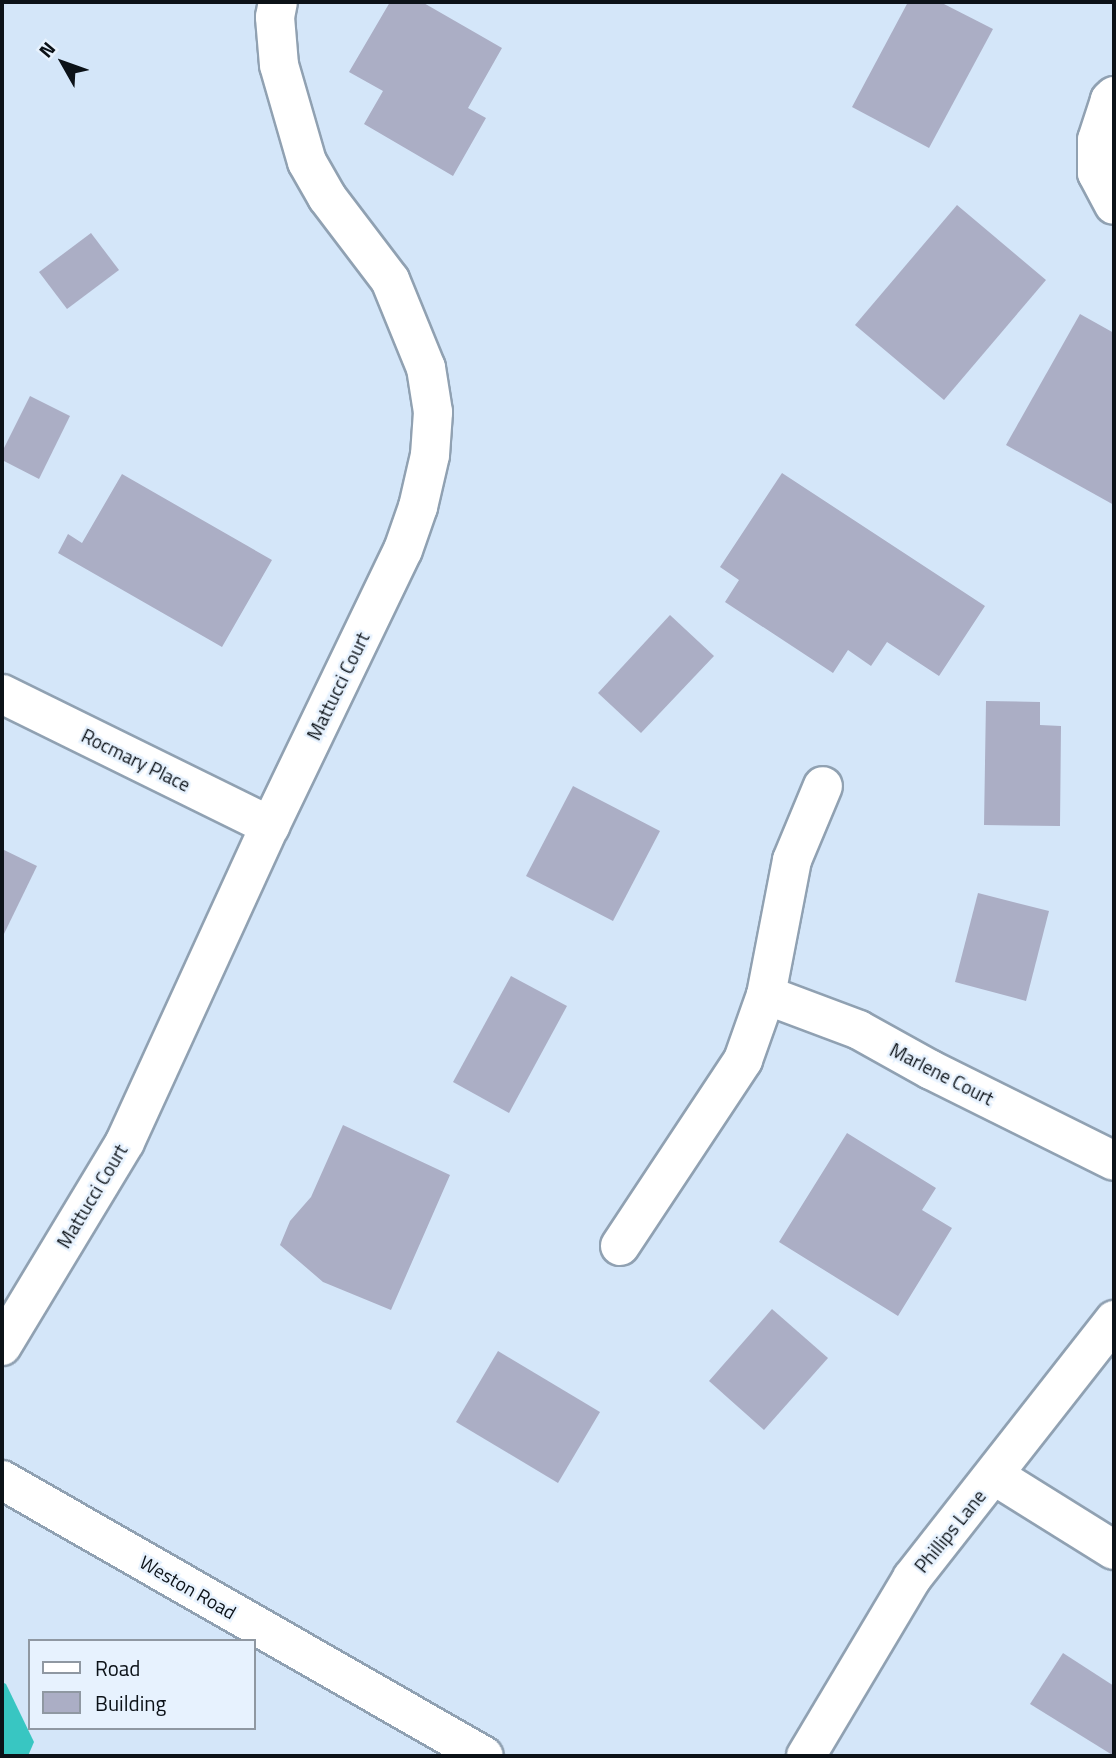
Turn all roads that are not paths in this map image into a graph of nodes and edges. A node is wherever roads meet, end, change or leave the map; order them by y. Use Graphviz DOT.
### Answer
graph roads {
  1 [pos="278,2"];
  2 [pos="1114,96"];
  3 [pos="1114,205"];
  4 [pos="2,694"];
  5 [pos="823,786"];
  6 [pos="270,826"];
  7 [pos="766,995"];
  8 [pos="1114,1161"];
  9 [pos="620,1246"];
  10 [pos="1114,1320"];
  11 [pos="2,1346"];
  12 [pos="995,1476"];
  13 [pos="2,1480"];
  14 [pos="1114,1550"];
  15 [pos="484,1756"];
  16 [pos="807,1756"];
  1 -- 6 [label="street, Mattucci Court"];
  2 -- 3 [label="street"];
  4 -- 6 [label="street, Rocmary Place"];
  5 -- 7 [label="street"];
  6 -- 11 [label="street, Mattucci Court"];
  7 -- 8 [label="street, Marlene Court"];
  7 -- 9 [label="street"];
  10 -- 12 [label="street, Phillips Lane"];
  12 -- 14 [label="street"];
  12 -- 16 [label="street, Phillips Lane"];
  13 -- 15 [label="street, Weston Road"];
}
